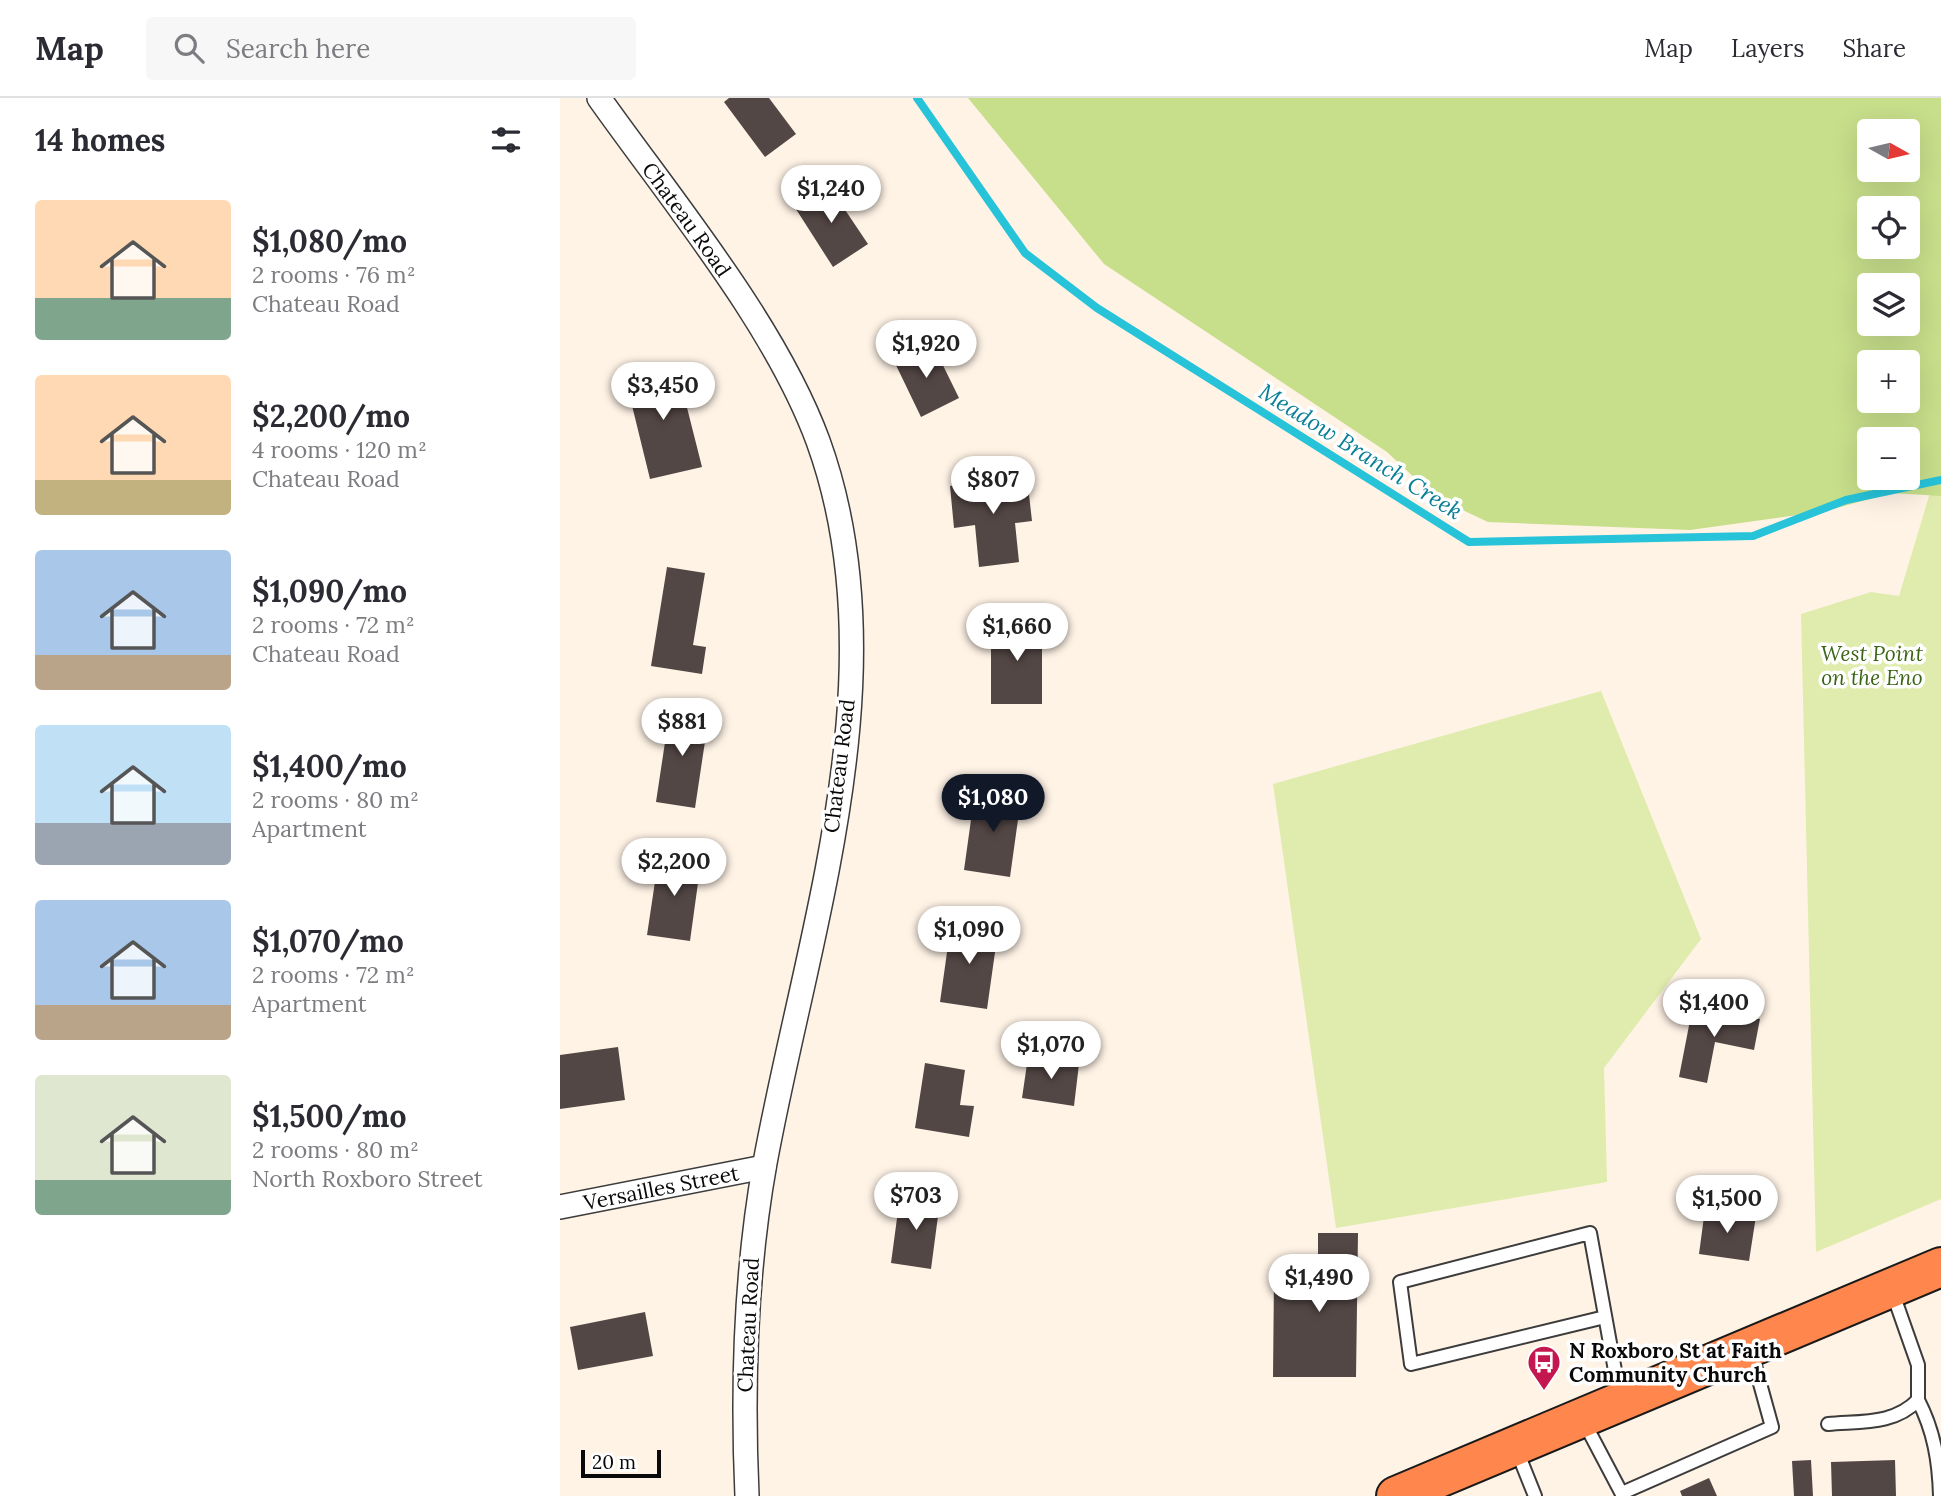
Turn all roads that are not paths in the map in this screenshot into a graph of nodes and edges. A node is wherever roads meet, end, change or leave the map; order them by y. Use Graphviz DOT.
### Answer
graph roads {
  1 [pos="598,98"];
  2 [pos="764,1167"];
  3 [pos="560,1208"];
  4 [pos="1941,1267"];
  5 [pos="1891,1288"];
  6 [pos="1605,1317"];
  7 [pos="1750,1347"];
  8 [pos="1919,1400"];
  9 [pos="1621,1402"];
  10 [pos="1582,1418"];
  11 [pos="1828,1424"];
  12 [pos="1515,1447"];
  13 [pos="1623,1495"];
  14 [pos="747,1496"];
  15 [pos="1396,1496"];
  16 [pos="1535,1496"];
  17 [pos="1940,1496"];
  1 -- 2 [label="street, Chateau Road"];
  2 -- 3 [label="street, Versailles Street"];
  2 -- 14 [label="street, Chateau Road"];
  4 -- 5 [label="highway"];
  5 -- 7 [label="highway"];
  5 -- 8 [label="lane"];
  6 -- 6 [label="lane"];
  6 -- 9 [label="lane"];
  7 -- 9 [label="highway"];
  7 -- 13 [label="lane"];
  8 -- 11 [label="lane"];
  8 -- 17 [label="lane"];
  9 -- 10 [label="highway"];
  10 -- 12 [label="highway"];
  10 -- 13 [label="lane"];
  12 -- 15 [label="highway"];
  12 -- 16 [label="lane"];
}
